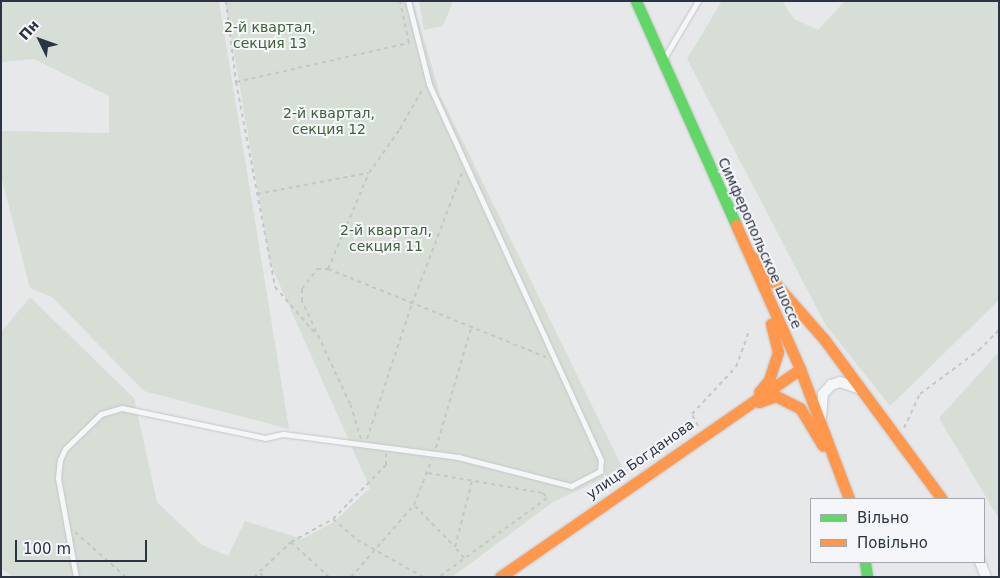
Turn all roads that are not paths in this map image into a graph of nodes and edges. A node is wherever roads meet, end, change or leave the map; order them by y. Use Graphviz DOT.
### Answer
graph roads {
  1 [pos="408,1"];
  2 [pos="636,1"];
  3 [pos="698,1"];
  4 [pos="662,60"];
  5 [pos="745,249"];
  6 [pos="758,277"];
  7 [pos="800,369"];
  8 [pos="857,388"];
  9 [pos="734,414"];
  10 [pos="821,418"];
  11 [pos="840,473"];
  12 [pos="849,498"];
  13 [pos="941,498"];
  14 [pos="864,563"];
  15 [pos="980,563"];
  16 [pos="76,577"];
  17 [pos="500,577"];
  18 [pos="867,577"];
  19 [pos="986,577"];
  1 -- 16 [label="lane"];
  2 -- 4 [label="main road, Симферопольское шоссе"];
  3 -- 4 [label="lane"];
  4 -- 5 [label="main road, Симферопольское шоссе"];
  5 -- 6 [label="main road, Симферопольское шоссе"];
  5 -- 8 [label="main road"];
  6 -- 7 [label="main road, Симферопольское шоссе"];
  6 -- 9 [label="main road"];
  7 -- 9 [label="main road, улица Богданова"];
  7 -- 10 [label="main road, Симферопольское шоссе"];
  8 -- 10 [label="street"];
  8 -- 13 [label="main road"];
  9 -- 11 [label="main road"];
  9 -- 17 [label="main road, улица Богданова"];
  10 -- 11 [label="main road, Симферопольское шоссе"];
  11 -- 12 [label="main road, Симферопольское шоссе"];
  14 -- 18 [label="main road"];
  15 -- 19 [label="street"];
}
